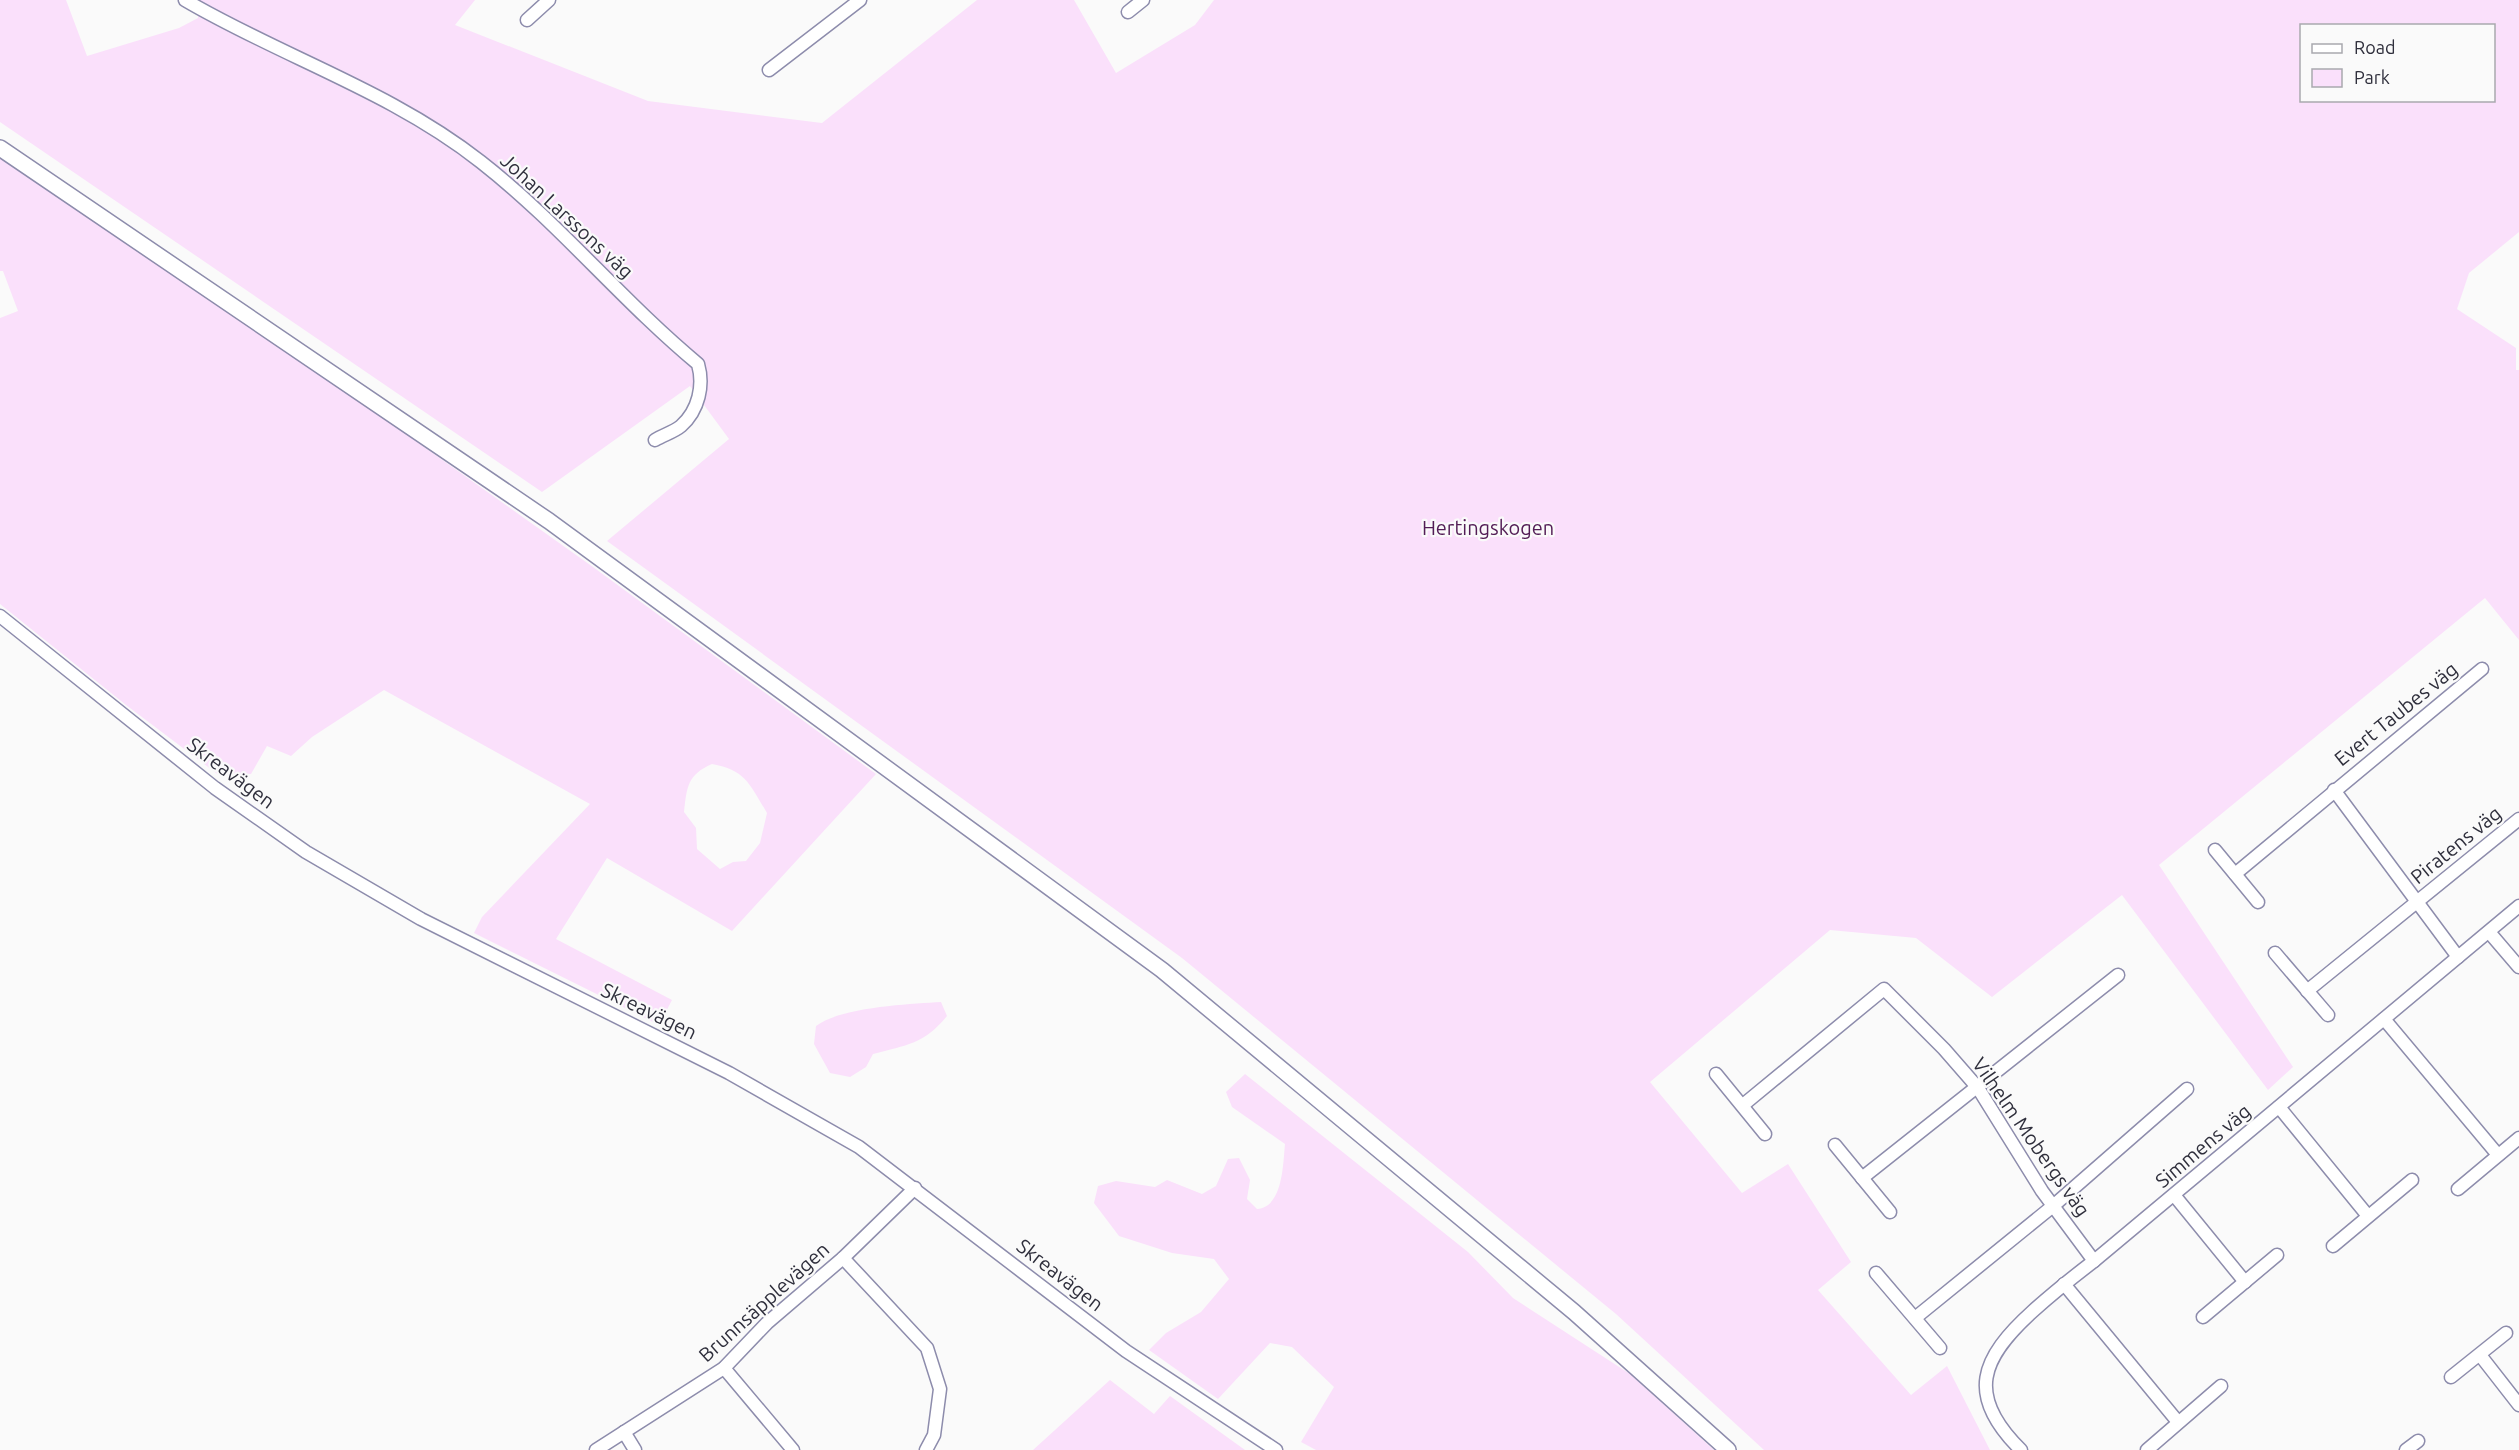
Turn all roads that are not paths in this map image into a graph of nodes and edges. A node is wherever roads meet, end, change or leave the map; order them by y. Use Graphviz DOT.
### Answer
graph roads {
  1 [pos="185,0"];
  2 [pos="549,0"];
  3 [pos="860,0"];
  4 [pos="1143,0"];
  5 [pos="1128,12"];
  6 [pos="527,21"];
  7 [pos="769,70"];
  8 [pos="0,147"];
  9 [pos="655,440"];
  10 [pos="0,616"];
  11 [pos="2482,669"];
  12 [pos="2334,790"];
  13 [pos="2519,819"];
  14 [pos="2215,850"];
  15 [pos="2235,874"];
  16 [pos="2258,902"];
  17 [pos="2417,902"];
  18 [pos="2519,906"];
  19 [pos="2489,932"];
  20 [pos="2275,953"];
  21 [pos="2458,957"];
  22 [pos="2519,967"];
  23 [pos="2118,975"];
  24 [pos="2307,991"];
  25 [pos="2328,1015"];
  26 [pos="2384,1019"];
  27 [pos="1716,1074"];
  28 [pos="1978,1088"];
  29 [pos="2187,1089"];
  30 [pos="1743,1105"];
  31 [pos="2279,1107"];
  32 [pos="1765,1134"];
  33 [pos="2519,1138"];
  34 [pos="1834,1145"];
  35 [pos="2498,1155"];
  36 [pos="1862,1178"];
  37 [pos="2412,1180"];
  38 [pos="915,1188"];
  39 [pos="2458,1189"];
  40 [pos="2174,1196"];
  41 [pos="2053,1206"];
  42 [pos="1890,1212"];
  43 [pos="2368,1216"];
  44 [pos="2333,1246"];
  45 [pos="2277,1255"];
  46 [pos="843,1258"];
  47 [pos="2094,1261"];
  48 [pos="1876,1273"];
  49 [pos="2245,1282"];
  50 [pos="2064,1284"];
  51 [pos="2203,1317"];
  52 [pos="1915,1318"];
  53 [pos="2506,1333"];
  54 [pos="1940,1348"];
  55 [pos="2480,1355"];
  56 [pos="724,1368"];
  57 [pos="2451,1377"];
  58 [pos="2221,1386"];
  59 [pos="2519,1405"];
  60 [pos="2178,1422"];
  61 [pos="624,1432"];
  62 [pos="2418,1441"];
  63 [pos="2018,1447"];
  64 [pos="596,1450"];
  65 [pos="635,1450"];
  66 [pos="793,1450"];
  67 [pos="926,1450"];
  68 [pos="1276,1450"];
  69 [pos="1728,1450"];
  70 [pos="2147,1450"];
  71 [pos="2406,1450"];
  1 -- 9 [label="street, Johan Larssons väg"];
  2 -- 6 [label="street"];
  3 -- 7 [label="street"];
  4 -- 5 [label="street"];
  8 -- 69 [label="main road"];
  10 -- 38 [label="street, Skreavägen"];
  11 -- 12 [label="street, Evert Taubes väg"];
  12 -- 15 [label="street, Evert Taubes väg"];
  12 -- 17 [label="street"];
  13 -- 17 [label="street, Piratens väg"];
  14 -- 15 [label="street"];
  15 -- 16 [label="street"];
  17 -- 21 [label="street"];
  17 -- 24 [label="street, Piratens väg"];
  18 -- 19 [label="street, Simmens väg"];
  19 -- 21 [label="street, Simmens väg"];
  19 -- 22 [label="street"];
  20 -- 24 [label="street"];
  21 -- 26 [label="street, Simmens väg"];
  23 -- 28 [label="street"];
  24 -- 25 [label="street"];
  26 -- 31 [label="street, Simmens väg"];
  26 -- 35 [label="street"];
  27 -- 30 [label="street"];
  28 -- 30 [label="street, Vilhelm Mobergs väg"];
  28 -- 36 [label="street"];
  28 -- 41 [label="street, Vilhelm Mobergs väg"];
  29 -- 41 [label="street"];
  30 -- 32 [label="street"];
  31 -- 40 [label="street, Simmens väg"];
  31 -- 43 [label="street"];
  33 -- 35 [label="street"];
  34 -- 36 [label="street"];
  35 -- 39 [label="street"];
  36 -- 42 [label="street"];
  37 -- 43 [label="street"];
  38 -- 46 [label="street, Brunnsäpplevägen"];
  38 -- 68 [label="street, Skreavägen"];
  40 -- 47 [label="street, Simmens väg"];
  40 -- 49 [label="street"];
  41 -- 47 [label="street, Vilhelm Mobergs väg"];
  41 -- 52 [label="street"];
  43 -- 44 [label="street"];
  45 -- 49 [label="street"];
  46 -- 56 [label="street, Brunnsäpplevägen"];
  46 -- 67 [label="street"];
  47 -- 50 [label="street, Simmens väg"];
  48 -- 52 [label="street"];
  49 -- 51 [label="street"];
  50 -- 60 [label="street"];
  50 -- 63 [label="street, Simmens väg"];
  52 -- 54 [label="street"];
  53 -- 55 [label="street"];
  55 -- 57 [label="street"];
  55 -- 59 [label="street"];
  56 -- 61 [label="street, Brunnsäpplevägen"];
  56 -- 66 [label="street"];
  58 -- 60 [label="street"];
  60 -- 70 [label="street"];
  61 -- 64 [label="street, Brunnsäpplevägen"];
  61 -- 65 [label="street"];
  62 -- 71 [label="street"];
}
